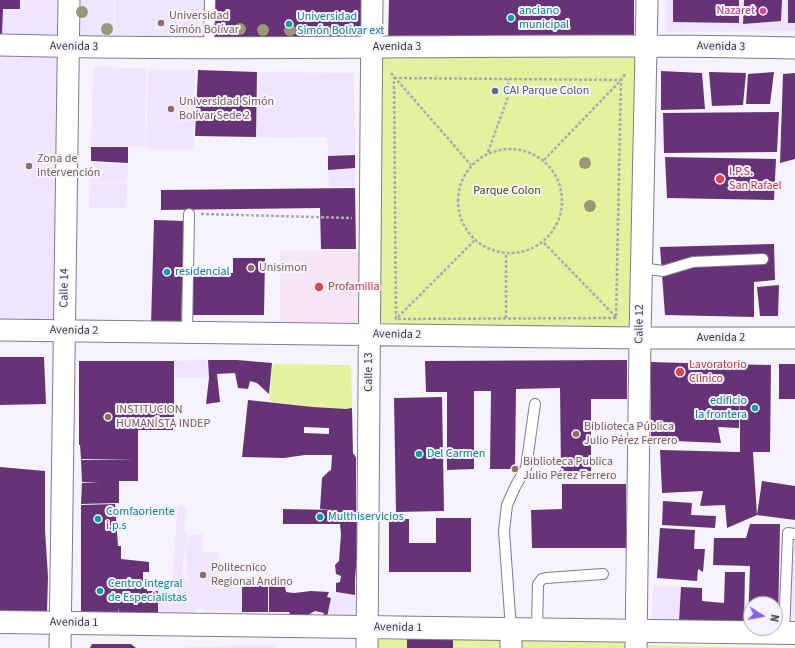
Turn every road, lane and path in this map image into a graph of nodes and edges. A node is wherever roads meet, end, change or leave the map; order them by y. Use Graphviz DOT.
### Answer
graph roads {
  1 [pos="69,0"];
  2 [pos="210,0"];
  3 [pos="372,0"];
  4 [pos="647,0"];
  5 [pos="0,45"];
  6 [pos="647,46"];
  7 [pos="68,47"];
  8 [pos="372,47"];
  9 [pos="209,48"];
  10 [pos="795,48"];
  11 [pos="390,72"];
  12 [pos="394,78"];
  13 [pos="508,79"];
  14 [pos="621,80"];
  15 [pos="488,152"];
  16 [pos="544,160"];
  17 [pos="471,165"];
  18 [pos="189,214"];
  19 [pos="370,219"];
  20 [pos="474,241"];
  21 [pos="544,242"];
  22 [pos="506,253"];
  23 [pos="763,259"];
  24 [pos="641,268"];
  25 [pos="616,318"];
  26 [pos="396,319"];
  27 [pos="506,319"];
  28 [pos="0,330"];
  29 [pos="64,331"];
  30 [pos="187,333"];
  31 [pos="369,335"];
  32 [pos="640,338"];
  33 [pos="795,338"];
  34 [pos="536,404"];
  35 [pos="795,534"];
  36 [pos="603,574"];
  37 [pos="0,622"];
  38 [pos="60,623"];
  39 [pos="537,630"];
  40 [pos="790,633"];
  41 [pos="367,638"];
  42 [pos="511,639"];
  43 [pos="636,639"];
  44 [pos="60,648"];
  1 -- 7 [label="street, Calle 14"];
  2 -- 9 [label="lane"];
  3 -- 8 [label="street, Calle 13"];
  4 -- 6 [label="street, Calle 12"];
  5 -- 7 [label="street, Avenida 3"];
  6 -- 8 [label="street, Avenida 3"];
  6 -- 10 [label="street, Avenida 3"];
  6 -- 14 [label="path"];
  6 -- 24 [label="street, Calle 12"];
  7 -- 9 [label="street, Avenida 3"];
  7 -- 29 [label="street, Calle 14"];
  8 -- 9 [label="street, Avenida 3"];
  8 -- 19 [label="street, Calle 13"];
  11 -- 12 [label="path"];
  12 -- 13 [label="path"];
  12 -- 17 [label="path"];
  12 -- 26 [label="path"];
  13 -- 14 [label="path"];
  13 -- 15 [label="path"];
  14 -- 16 [label="path"];
  14 -- 25 [label="path"];
  15 -- 16 [label="path"];
  15 -- 17 [label="path"];
  16 -- 21 [label="path"];
  17 -- 20 [label="path"];
  18 -- 19 [label="path"];
  18 -- 30 [label="lane"];
  19 -- 31 [label="street, Calle 13"];
  20 -- 22 [label="path"];
  20 -- 26 [label="path"];
  21 -- 22 [label="path"];
  21 -- 25 [label="path"];
  22 -- 27 [label="path"];
  23 -- 24 [label="lane"];
  24 -- 32 [label="street, Calle 12"];
  25 -- 27 [label="path"];
  25 -- 32 [label="path"];
  26 -- 27 [label="path"];
  28 -- 29 [label="street, Avenida 2"];
  29 -- 30 [label="street, Avenida 2"];
  29 -- 38 [label="street, Calle 14"];
  30 -- 31 [label="street, Avenida 2"];
  31 -- 32 [label="street, Avenida 2"];
  31 -- 41 [label="street, Calle 13"];
  32 -- 33 [label="street, Avenida 2"];
  32 -- 43 [label="street, Calle 12"];
  34 -- 42 [label="lane"];
  35 -- 40 [label="lane"];
  36 -- 39 [label="lane"];
  37 -- 38 [label="street, Avenida 1"];
  38 -- 41 [label="street, Avenida 1"];
  38 -- 44 [label="street, Calle 14"];
  39 -- 42 [label="street, Avenida 1"];
  39 -- 43 [label="street, Avenida 1"];
  40 -- 43 [label="street, Avenida 1"];
  41 -- 42 [label="street, Avenida 1"];
}
